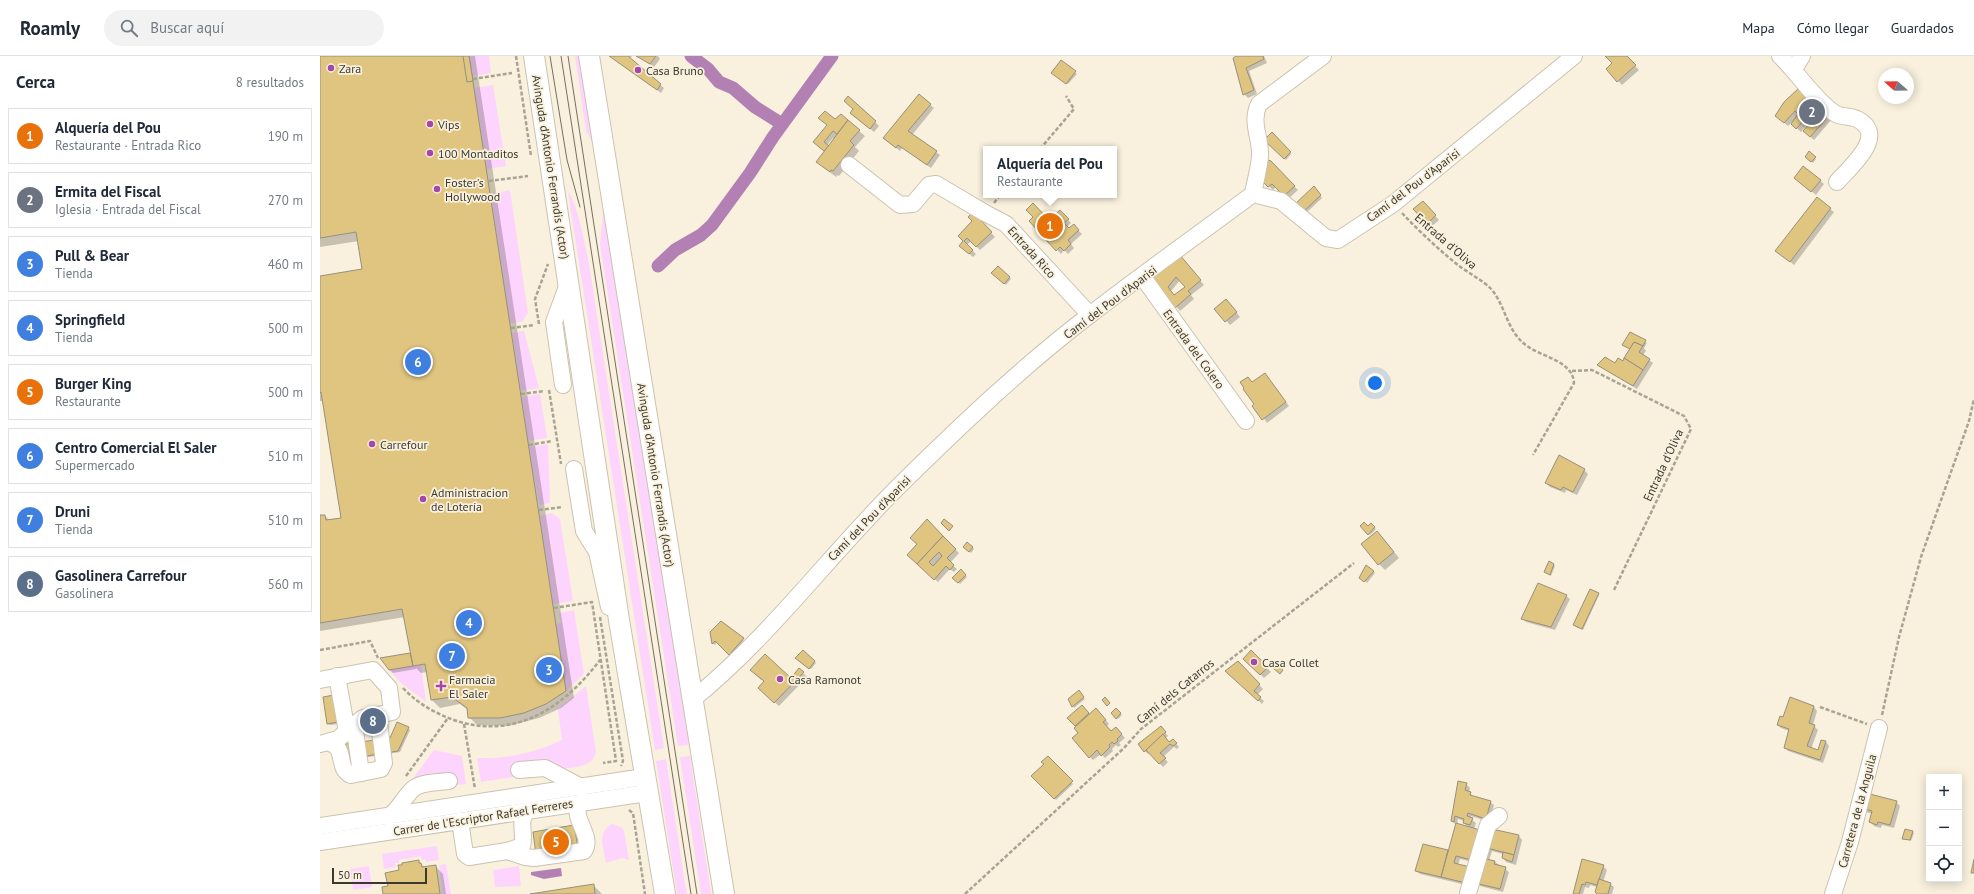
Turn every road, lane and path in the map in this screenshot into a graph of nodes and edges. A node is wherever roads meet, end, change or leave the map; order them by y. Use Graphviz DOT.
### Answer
graph roads {
  1 [pos="534,56"];
  2 [pos="589,56"];
  3 [pos="1323,56"];
  4 [pos="1574,56"];
  5 [pos="1780,56"];
  6 [pos="1798,62"];
  7 [pos="512,73"];
  8 [pos="473,78"];
  9 [pos="1066,96"];
  10 [pos="1043,146"];
  11 [pos="849,165"];
  12 [pos="528,176"];
  13 [pos="489,181"];
  14 [pos="1837,182"];
  15 [pos="1253,194"];
  16 [pos="1393,204"];
  17 [pos="1142,276"];
  18 [pos="569,281"];
  19 [pos="1090,315"];
  20 [pos="534,325"];
  21 [pos="511,328"];
  22 [pos="1571,371"];
  23 [pos="563,384"];
  24 [pos="544,391"];
  25 [pos="521,394"];
  26 [pos="1974,399"];
  27 [pos="1246,421"];
  28 [pos="552,441"];
  29 [pos="529,444"];
  30 [pos="1533,455"];
  31 [pos="574,469"];
  32 [pos="562,507"];
  33 [pos="539,510"];
  34 [pos="1354,563"];
  35 [pos="1614,590"];
  36 [pos="554,608"];
  37 [pos="619,620"];
  38 [pos="320,650"];
  39 [pos="600,660"];
  40 [pos="381,663"];
  41 [pos="337,676"];
  42 [pos="320,680"];
  43 [pos="401,686"];
  44 [pos="692,700"];
  45 [pos="1820,707"];
  46 [pos="378,715"];
  47 [pos="448,718"];
  48 [pos="464,723"];
  49 [pos="350,728"];
  50 [pos="1879,728"];
  51 [pos="325,744"];
  52 [pos="603,763"];
  53 [pos="519,770"];
  54 [pos="360,773"];
  55 [pos="449,781"];
  56 [pos="401,782"];
  57 [pos="646,785"];
  58 [pos="475,789"];
  59 [pos="582,794"];
  60 [pos="528,810"];
  61 [pos="1499,816"];
  62 [pos="388,817"];
  63 [pos="460,821"];
  64 [pos="320,826"];
  65 [pos="320,842"];
  66 [pos="507,851"];
  67 [pos="664,894"];
  68 [pos="724,894"];
  69 [pos="966,894"];
  70 [pos="1464,894"];
  71 [pos="1833,894"];
  1 -- 18 [label="main road, Avinguda d'Antonio Ferrandis (Actor)"];
  2 -- 44 [label="main road, Avinguda d'Antonio Ferrandis (Actor)"];
  3 -- 15 [label="street"];
  4 -- 16 [label="street, Camí del Pou d'Aparisi"];
  5 -- 6 [label="street"];
  6 -- 14 [label="street"];
  7 -- 8 [label="path"];
  9 -- 10 [label="path"];
  11 -- 19 [label="street, Entrada Rico"];
  12 -- 13 [label="path"];
  15 -- 16 [label="street, Camí del Pou d'Aparisi"];
  15 -- 17 [label="street, Camí del Pou d'Aparisi"];
  16 -- 22 [label="path, Entrada d'Oliva"];
  17 -- 19 [label="street, Camí del Pou d'Aparisi"];
  17 -- 27 [label="street, Entrada del Colero"];
  18 -- 23 [label="street"];
  18 -- 37 [label="main road, Avinguda d'Antonio Ferrandis (Actor)"];
  19 -- 44 [label="street, Camí del Pou d'Aparisi"];
  20 -- 21 [label="path"];
  22 -- 30 [label="path"];
  22 -- 35 [label="path, Entrada d'Oliva"];
  24 -- 25 [label="path"];
  26 -- 50 [label="path"];
  28 -- 29 [label="path"];
  31 -- 37 [label="street"];
  32 -- 33 [label="path"];
  34 -- 69 [label="path, Camí dels Catarros"];
  36 -- 39 [label="path"];
  37 -- 57 [label="main road, Avinguda d'Antonio Ferrandis (Actor)"];
  38 -- 40 [label="path"];
  39 -- 48 [label="path"];
  39 -- 52 [label="path"];
  41 -- 42 [label="street"];
  41 -- 46 [label="street"];
  41 -- 49 [label="street"];
  43 -- 47 [label="path"];
  44 -- 68 [label="main road, Avinguda d'Antonio Ferrandis (Actor)"];
  45 -- 50 [label="path"];
  46 -- 49 [label="street"];
  46 -- 54 [label="street"];
  47 -- 48 [label="path"];
  47 -- 56 [label="path"];
  48 -- 58 [label="path"];
  49 -- 51 [label="street"];
  49 -- 54 [label="street"];
  50 -- 71 [label="street, Carretera de la Anguila"];
  51 -- 54 [label="street"];
  53 -- 59 [label="street"];
  55 -- 62 [label="street"];
  57 -- 59 [label="street, Carrer de l'Escriptor Rafael Ferreres"];
  57 -- 67 [label="main road, Avinguda d'Antonio Ferrandis (Actor)"];
  59 -- 60 [label="street, Carrer de l'Escriptor Rafael Ferreres"];
  59 -- 62 [label="street, Carrer de l'Escriptor Rafael Ferreres"];
  59 -- 66 [label="street"];
  60 -- 63 [label="street, Carrer de l'Escriptor Rafael Ferreres"];
  60 -- 66 [label="street"];
  61 -- 70 [label="street"];
  62 -- 64 [label="street, Carrer de l'Escriptor Rafael Ferreres"];
  63 -- 65 [label="street, Carrer de l'Escriptor Rafael Ferreres"];
  63 -- 66 [label="street"];
}
